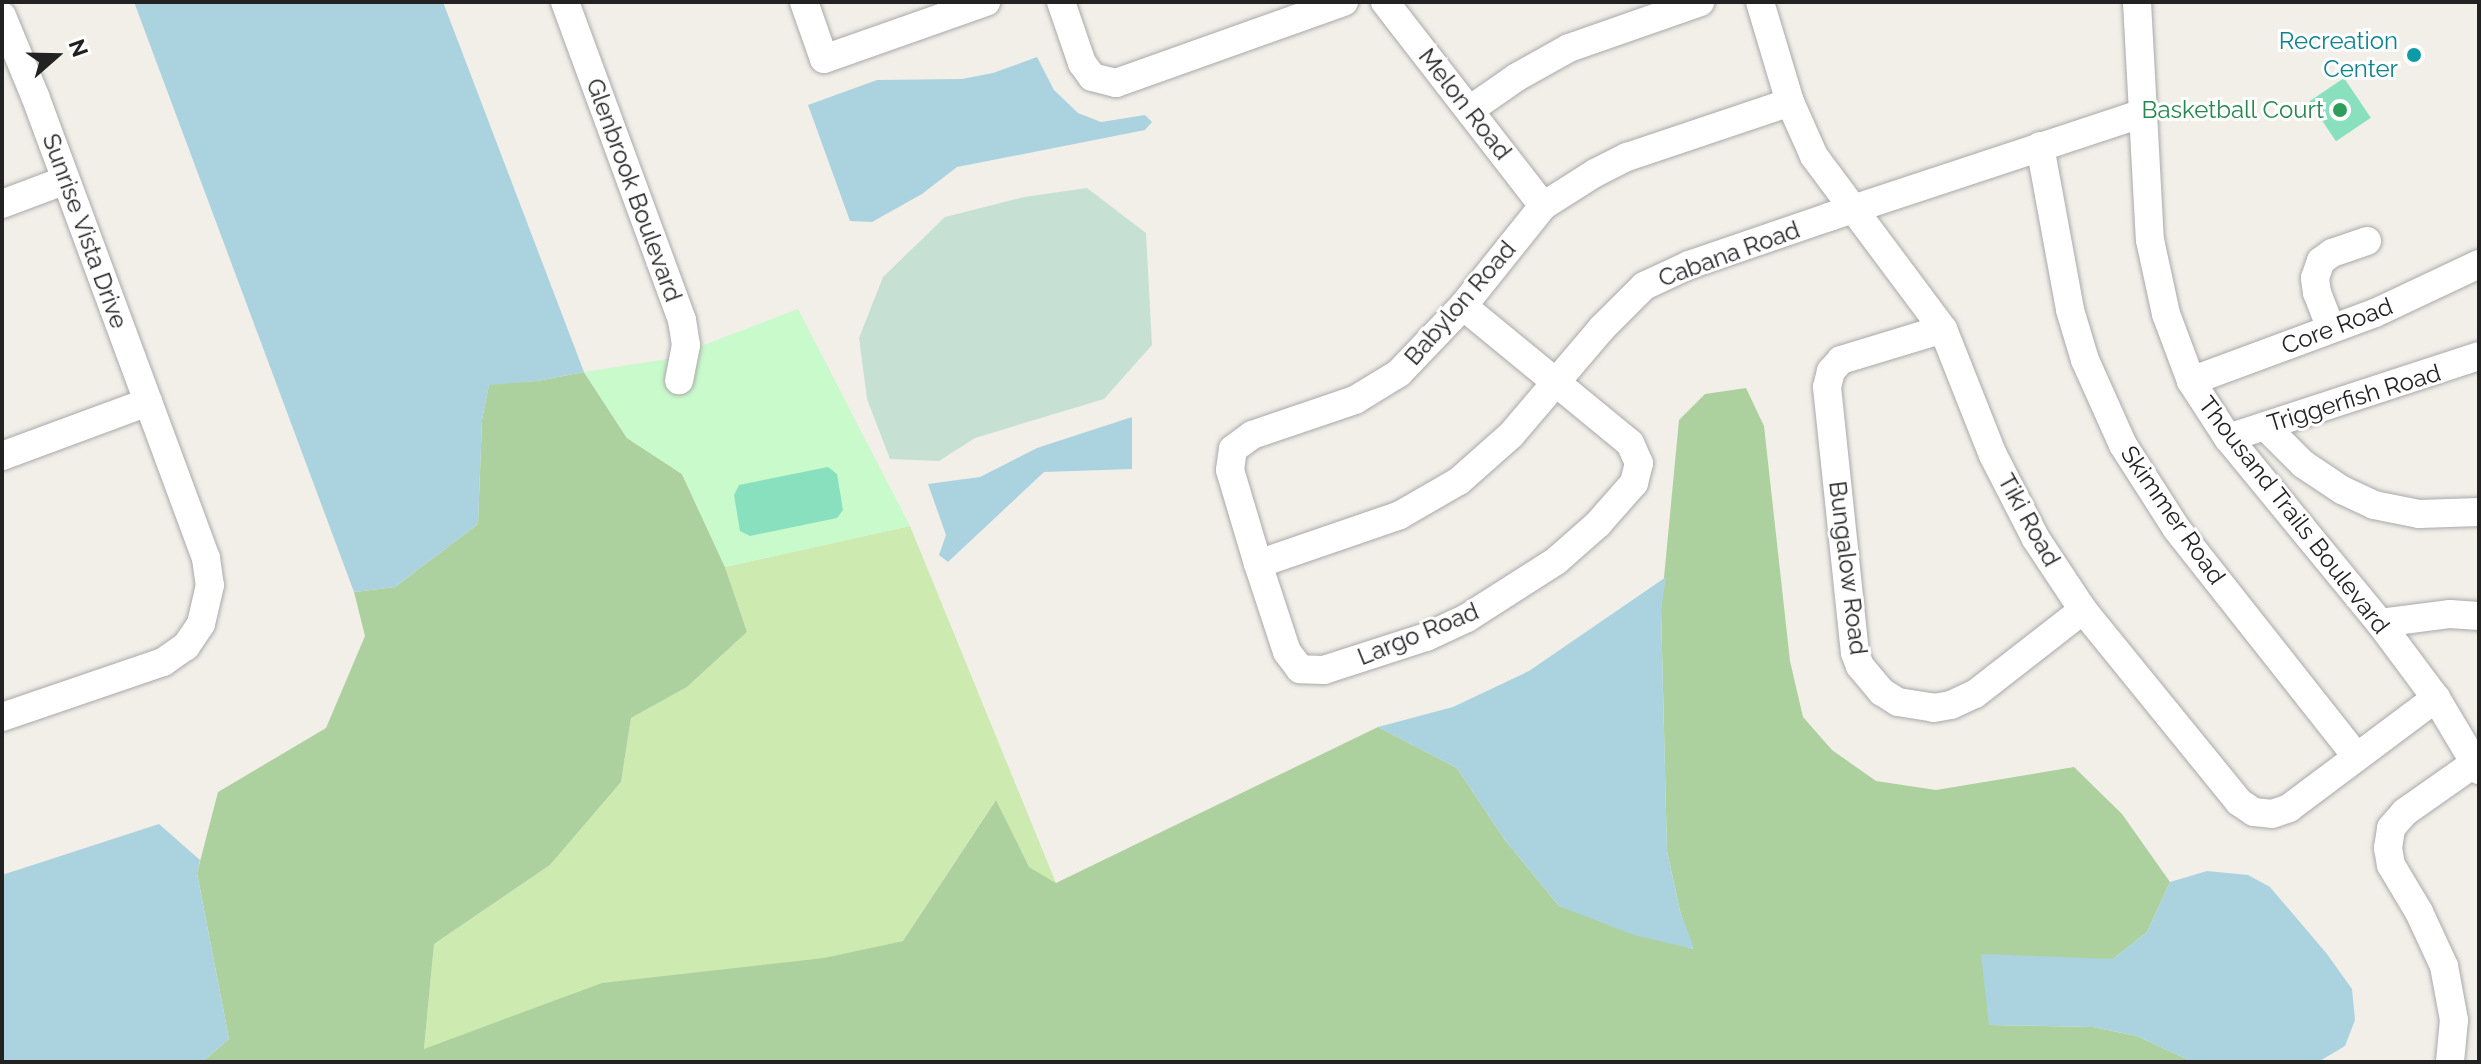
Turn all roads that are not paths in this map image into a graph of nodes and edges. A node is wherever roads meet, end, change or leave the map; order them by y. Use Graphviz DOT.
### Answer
graph roads {
  1 [pos="565,2"];
  2 [pos="804,2"];
  3 [pos="986,2"];
  4 [pos="1061,2"];
  5 [pos="1344,2"];
  6 [pos="1700,2"];
  7 [pos="1760,2"];
  8 [pos="2137,2"];
  9 [pos="1397,6"];
  10 [pos="2,16"];
  11 [pos="1790,102"];
  12 [pos="1471,109"];
  13 [pos="2140,114"];
  14 [pos="2040,146"];
  15 [pos="66,180"];
  16 [pos="2,204"];
  17 [pos="1543,206"];
  18 [pos="1851,210"];
  19 [pos="2367,241"];
  20 [pos="2479,264"];
  21 [pos="1463,306"];
  22 [pos="1943,329"];
  23 [pos="2331,329"];
  24 [pos="2479,356"];
  25 [pos="679,380"];
  26 [pos="1557,381"];
  27 [pos="2191,381"];
  28 [pos="148,402"];
  29 [pos="2265,426"];
  30 [pos="2228,438"];
  31 [pos="2,456"];
  32 [pos="2479,512"];
  33 [pos="1258,564"];
  34 [pos="2083,610"];
  35 [pos="2479,616"];
  36 [pos="2380,623"];
  37 [pos="2436,698"];
  38 [pos="2,717"];
  39 [pos="2356,756"];
  40 [pos="2478,764"];
  41 [pos="2450,1062"];
  1 -- 25 [label="street, Glenbrook Boulevard"];
  2 -- 3 [label="street"];
  4 -- 5 [label="street"];
  6 -- 12 [label="street"];
  7 -- 11 [label="street, Tiki Road"];
  8 -- 13 [label="street, Thousand Trails Boulevard"];
  9 -- 12 [label="street, Melon Road"];
  10 -- 15 [label="street, Sunrise Vista Drive"];
  11 -- 17 [label="street, Babylon Road"];
  11 -- 18 [label="street, Tiki Road"];
  12 -- 17 [label="street, Melon Road"];
  13 -- 14 [label="street, Cabana Road"];
  13 -- 27 [label="street, Thousand Trails Boulevard"];
  14 -- 18 [label="street, Cabana Road"];
  14 -- 39 [label="street, Skimmer Road"];
  15 -- 16 [label="street"];
  15 -- 28 [label="street, Sunrise Vista Drive"];
  17 -- 21 [label="street, Babylon Road"];
  18 -- 22 [label="street, Tiki Road"];
  18 -- 26 [label="street, Cabana Road"];
  19 -- 23 [label="street"];
  20 -- 23 [label="street, Core Road"];
  21 -- 26 [label="street, Largo Road"];
  21 -- 33 [label="street, Babylon Road"];
  22 -- 34 [label="street, Tiki Road"];
  22 -- 34 [label="street, Bungalow Road"];
  23 -- 27 [label="street, Core Road"];
  24 -- 29 [label="street, Triggerfish Road"];
  26 -- 33 [label="street, Cabana Road"];
  26 -- 33 [label="street, Largo Road"];
  27 -- 30 [label="street, Thousand Trails Boulevard"];
  28 -- 31 [label="street"];
  28 -- 38 [label="street, Sunrise Vista Drive"];
  29 -- 30 [label="street, Triggerfish Road"];
  29 -- 32 [label="street"];
  30 -- 36 [label="street, Thousand Trails Boulevard"];
  34 -- 39 [label="street, Tiki Road"];
  35 -- 36 [label="street"];
  36 -- 37 [label="street, Thousand Trails Boulevard"];
  37 -- 39 [label="street, Tiki Road"];
  37 -- 40 [label="street, Thousand Trails Boulevard"];
  40 -- 41 [label="street"];
}
